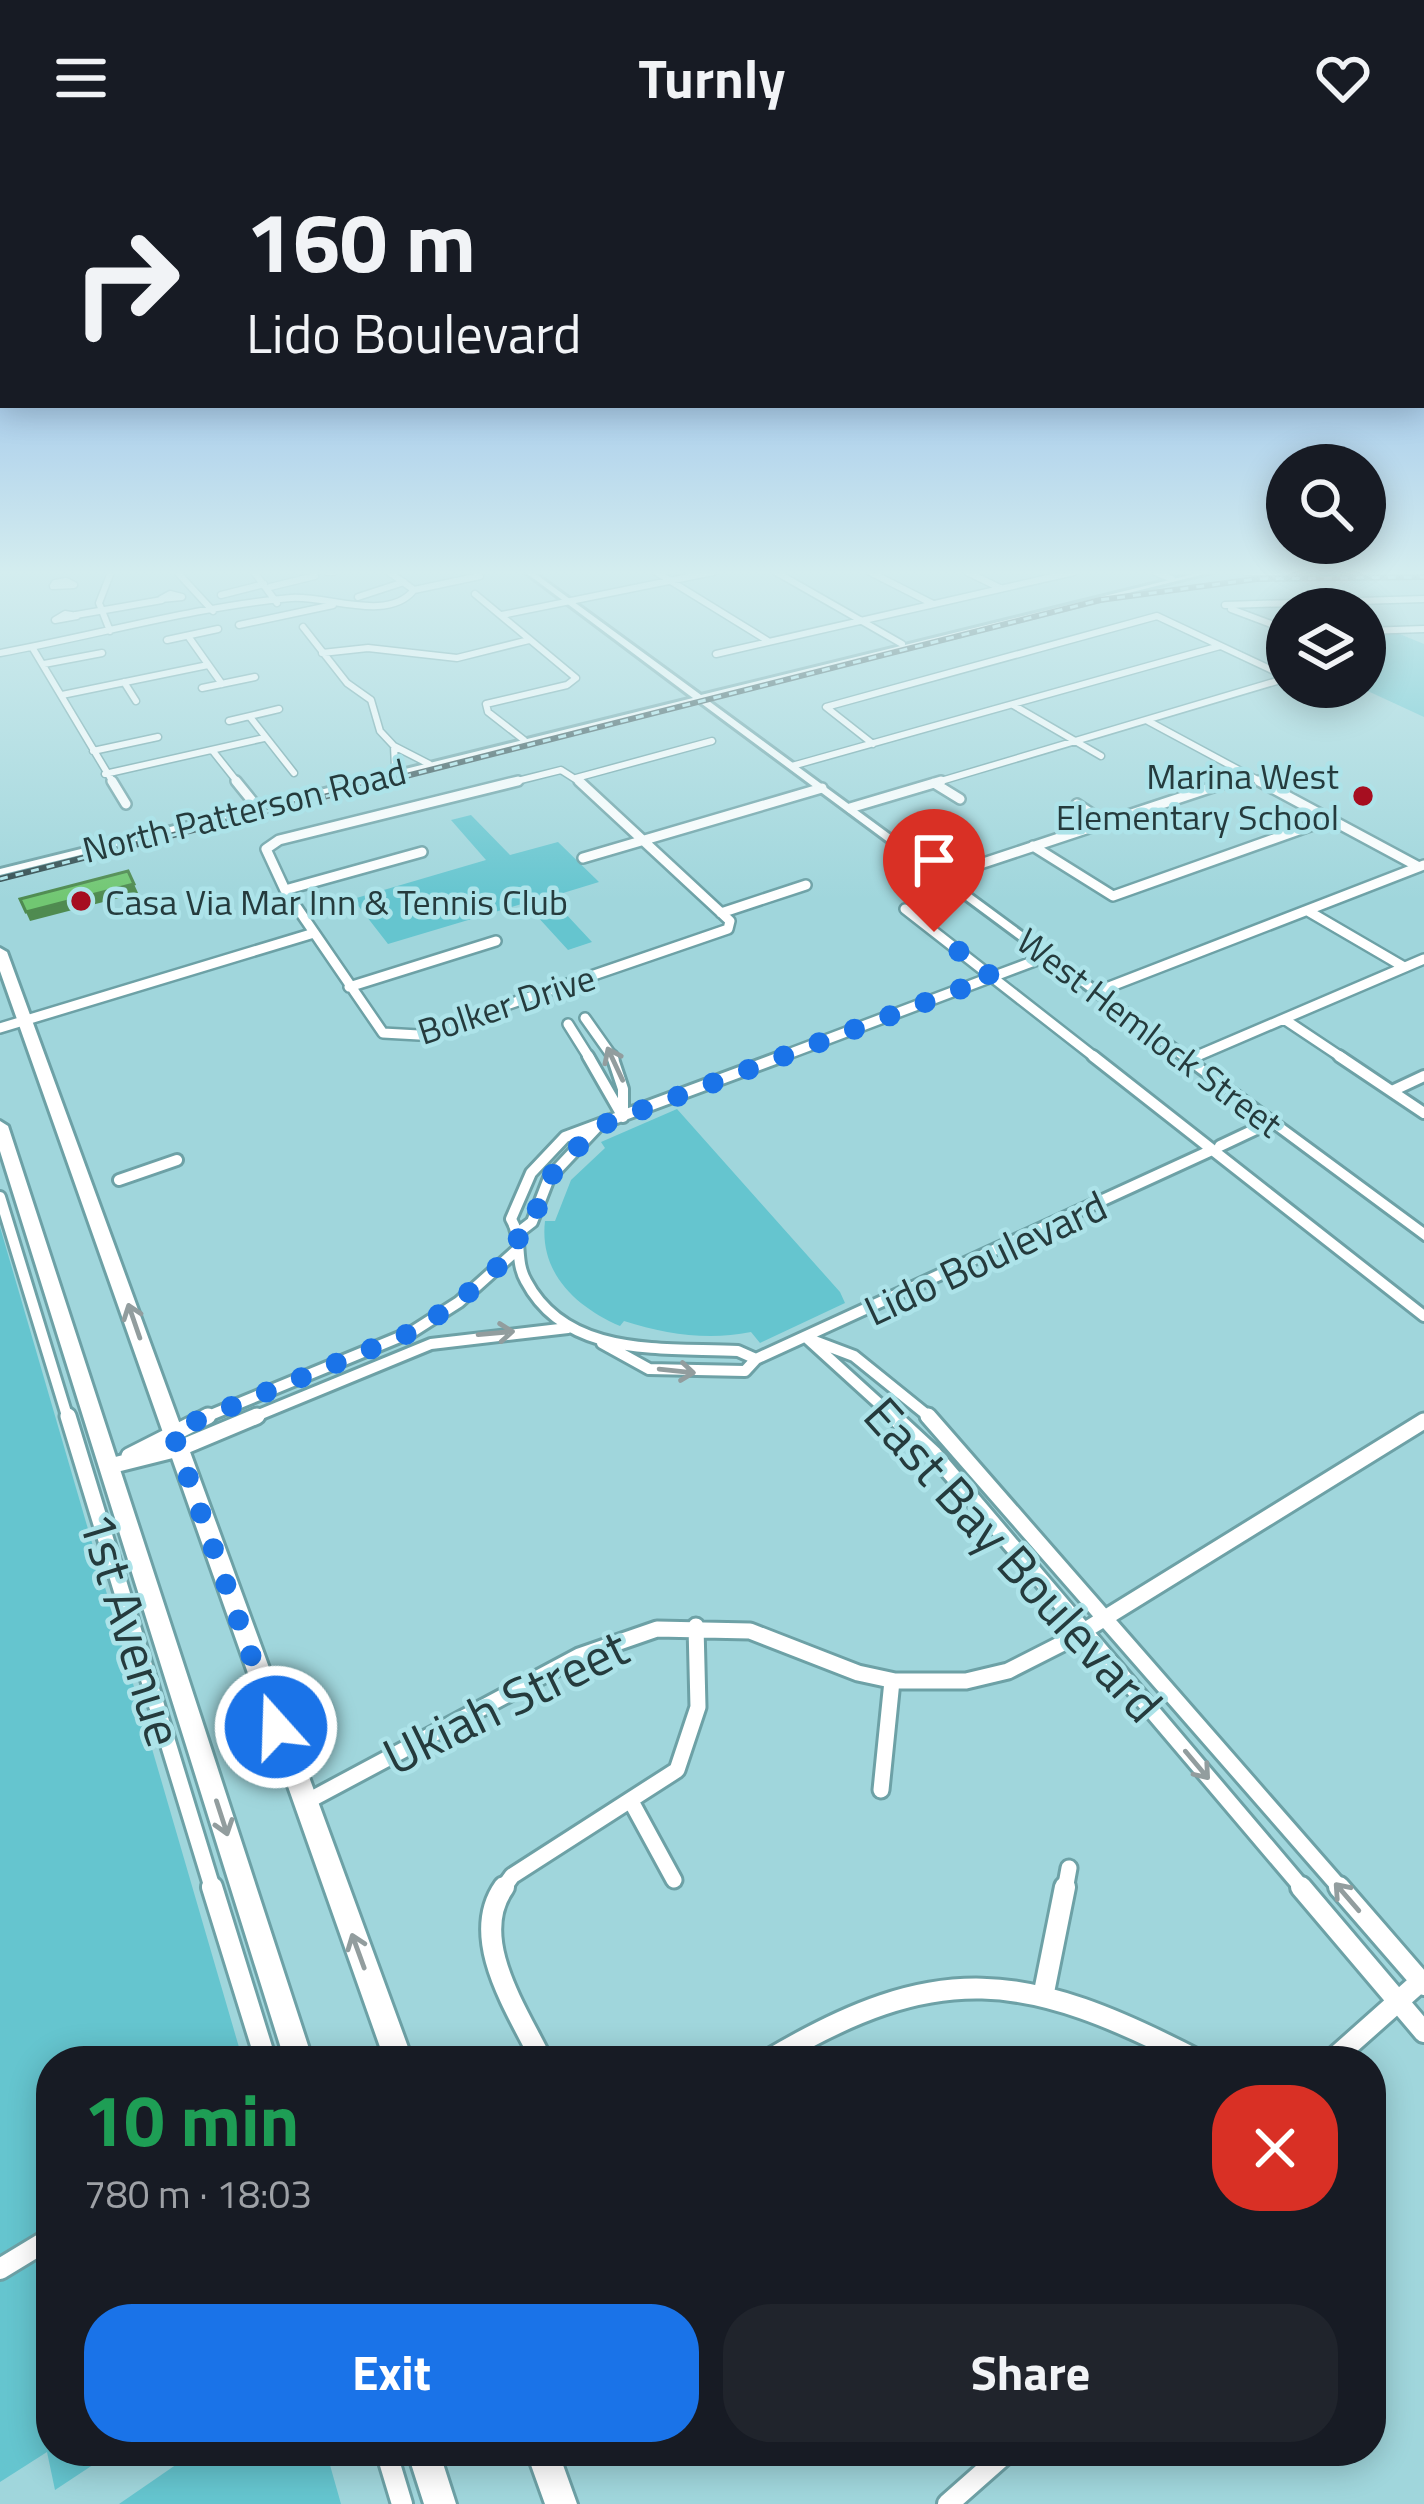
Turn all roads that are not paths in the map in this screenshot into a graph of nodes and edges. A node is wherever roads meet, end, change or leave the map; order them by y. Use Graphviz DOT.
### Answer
graph roads {
  1 [pos="54,682"];
  2 [pos="124,682"];
  3 [pos="220,682"];
  4 [pos="233,682"];
  5 [pos="352,682"];
  6 [pos="570,682"];
  7 [pos="678,682"];
  8 [pos="740,682"];
  9 [pos="918,682"];
  10 [pos="1096,682"];
  11 [pos="222,684"];
  12 [pos="1266,684"];
  13 [pos="202,688"];
  14 [pos="694,693"];
  15 [pos="62,695"];
  16 [pos="136,700"];
  17 [pos="1013,705"];
  18 [pos="279,710"];
  19 [pos="250,717"];
  20 [pos="1148,721"];
  21 [pos="229,722"];
  22 [pos="521,736"];
  23 [pos="158,737"];
  24 [pos="264,738"];
  25 [pos="712,741"];
  26 [pos="1077,742"];
  27 [pos="873,744"];
  28 [pos="394,746"];
  29 [pos="212,750"];
  30 [pos="93,752"];
  31 [pos="1101,755"];
  32 [pos="427,761"];
  33 [pos="395,766"];
  34 [pos="792,766"];
  35 [pos="294,773"];
  36 [pos="105,775"];
  37 [pos="1248,775"];
  38 [pos="576,778"];
  39 [pos="934,783"];
  40 [pos="822,788"];
  41 [pos="960,800"];
  42 [pos="126,804"];
  43 [pos="255,804"];
  44 [pos="1077,805"];
  45 [pos="850,808"];
  46 [pos="1330,819"];
  47 [pos="1104,822"];
  48 [pos="644,841"];
  49 [pos="1033,846"];
  50 [pos="422,852"];
  51 [pos="583,858"];
  52 [pos="1422,866"];
  53 [pos="0,868"];
  54 [pos="941,877"];
  55 [pos="806,884"];
  56 [pos="286,890"];
  57 [pos="905,909"];
  58 [pos="1308,911"];
  59 [pos="722,913"];
  60 [pos="316,936"];
  61 [pos="496,941"];
  62 [pos="0,952"];
  63 [pos="1048,956"];
  64 [pos="1424,959"];
  65 [pos="1404,967"];
  66 [pos="996,975"];
  67 [pos="349,987"];
  68 [pos="1096,992"];
  69 [pos="585,1018"];
  70 [pos="1284,1019"];
  71 [pos="25,1021"];
  72 [pos="568,1024"];
  73 [pos="0,1028"];
  74 [pos="1188,1060"];
  75 [pos="1424,1076"];
  76 [pos="1392,1091"];
  77 [pos="1424,1113"];
  78 [pos="623,1117"];
  79 [pos="1271,1122"];
  80 [pos="0,1126"];
  81 [pos="597,1127"];
  82 [pos="1216,1148"];
  83 [pos="177,1160"];
  84 [pos="119,1180"];
  85 [pos="0,1197"];
  86 [pos="519,1232"];
  87 [pos="1424,1235"];
  88 [pos="517,1250"];
  89 [pos="1424,1316"];
  90 [pos="568,1328"];
  91 [pos="808,1339"];
  92 [pos="602,1343"];
  93 [pos="756,1359"];
  94 [pos="1424,1421"];
  95 [pos="176,1440"];
  96 [pos="110,1466"];
  97 [pos="1106,1617"];
  98 [pos="696,1626"];
  99 [pos="1083,1631"];
  100 [pos="892,1681"];
  101 [pos="881,1790"];
  102 [pos="304,1803"];
  103 [pos="632,1803"];
  104 [pos="1069,1868"];
  105 [pos="674,1880"];
  106 [pos="1422,1983"];
  107 [pos="1044,1993"];
  108 [pos="1398,2002"];
  109 [pos="1424,2032"];
  110 [pos="261,2046"];
  111 [pos="294,2046"];
  112 [pos="393,2046"];
  113 [pos="536,2046"];
  114 [pos="792,2046"];
  115 [pos="1169,2046"];
  116 [pos="1347,2046"];
  117 [pos="36,2247"];
  118 [pos="0,2269"];
  119 [pos="391,2466"];
  120 [pos="428,2466"];
  121 [pos="547,2466"];
  122 [pos="991,2466"];
  123 [pos="402,2504"];
  124 [pos="440,2504"];
  125 [pos="561,2504"];
  126 [pos="948,2504"];
  1 -- 15 [label="street"];
  2 -- 15 [label="street"];
  2 -- 16 [label="street"];
  3 -- 11 [label="street"];
  4 -- 11 [label="street"];
  5 -- 28 [label="street"];
  6 -- 22 [label="street"];
  7 -- 14 [label="street, West Hemlock Street"];
  8 -- 14 [label="street, North Patterson Road"];
  9 -- 27 [label="street"];
  10 -- 17 [label="street"];
  11 -- 13 [label="street"];
  12 -- 20 [label="street"];
  14 -- 22 [label="street, North Patterson Road"];
  14 -- 34 [label="street, West Hemlock Street"];
  15 -- 30 [label="street"];
  17 -- 26 [label="street"];
  17 -- 27 [label="street"];
  18 -- 19 [label="street"];
  19 -- 21 [label="street"];
  19 -- 24 [label="street"];
  20 -- 26 [label="street"];
  20 -- 37 [label="street"];
  22 -- 32 [label="street, North Patterson Road"];
  23 -- 30 [label="street"];
  24 -- 29 [label="street"];
  24 -- 35 [label="street"];
  25 -- 38 [label="street"];
  26 -- 31 [label="street"];
  26 -- 39 [label="street"];
  27 -- 34 [label="street"];
  28 -- 32 [label="street"];
  28 -- 33 [label="street"];
  29 -- 36 [label="street"];
  29 -- 43 [label="street"];
  30 -- 36 [label="street"];
  32 -- 33 [label="street, North Patterson Road"];
  32 -- 43 [label="street, North Patterson Road"];
  33 -- 43 [label="street, North Patterson Road"];
  34 -- 40 [label="street, West Hemlock Street"];
  36 -- 42 [label="street"];
  37 -- 46 [label="street"];
  37 -- 47 [label="street"];
  38 -- 48 [label="street"];
  38 -- 56 [label="street"];
  39 -- 41 [label="street"];
  39 -- 45 [label="street"];
  40 -- 45 [label="street, West Hemlock Street"];
  40 -- 48 [label="street"];
  43 -- 53 [label="street, North Patterson Road"];
  44 -- 47 [label="street"];
  45 -- 54 [label="street, West Hemlock Street"];
  46 -- 49 [label="street"];
  46 -- 52 [label="street"];
  47 -- 49 [label="street"];
  48 -- 51 [label="street"];
  48 -- 59 [label="street"];
  49 -- 54 [label="street"];
  50 -- 56 [label="street"];
  52 -- 58 [label="street"];
  54 -- 63 [label="street, West Hemlock Street"];
  55 -- 59 [label="street"];
  56 -- 60 [label="street, Bolker Drive"];
  57 -- 66 [label="street"];
  58 -- 65 [label="street"];
  58 -- 68 [label="street"];
  59 -- 67 [label="street, Bolker Drive"];
  60 -- 67 [label="street, Bolker Drive"];
  60 -- 71 [label="street"];
  61 -- 67 [label="street"];
  62 -- 71 [label="main road"];
  63 -- 66 [label="street"];
  63 -- 68 [label="street, West Hemlock Street"];
  64 -- 65 [label="street"];
  65 -- 70 [label="street"];
  66 -- 78 [label="street"];
  66 -- 82 [label="street"];
  68 -- 74 [label="street, West Hemlock Street"];
  78 -- 69 [label="street, one-way"];
  70 -- 74 [label="street"];
  70 -- 76 [label="street"];
  71 -- 73 [label="street"];
  95 -- 71 [label="main road, one-way"];
  72 -- 78 [label="street"];
  74 -- 79 [label="street, West Hemlock Street"];
  75 -- 76 [label="street"];
  76 -- 77 [label="street"];
  78 -- 81 [label="street"];
  79 -- 82 [label="street, Lido Boulevard"];
  79 -- 87 [label="street, West Hemlock Street"];
  80 -- 96 [label="main road"];
  81 -- 86 [label="street"];
  81 -- 86 [label="street"];
  82 -- 89 [label="street"];
  82 -- 91 [label="street, Lido Boulevard"];
  83 -- 84 [label="street"];
  85 -- 110 [label="street, 1st Avenue"];
  86 -- 88 [label="street"];
  88 -- 90 [label="street, Lido Boulevard"];
  88 -- 95 [label="street, Lido Boulevard"];
  90 -- 92 [label="street, Lido Boulevard"];
  95 -- 90 [label="street, Lido Boulevard, one-way"];
  91 -- 93 [label="street, Lido Boulevard"];
  91 -- 97 [label="street, East Bay Boulevard"];
  91 -- 99 [label="street, East Bay Boulevard"];
  92 -- 93 [label="street, Lido Boulevard"];
  92 -- 93 [label="street, Lido Boulevard, one-way"];
  94 -- 97 [label="street, Ukiah Street"];
  95 -- 96 [label="street, Lido Boulevard"];
  95 -- 102 [label="main road"];
  96 -- 111 [label="main road, one-way"];
  97 -- 99 [label="street, Ukiah Street"];
  106 -- 97 [label="street, East Bay Boulevard, one-way"];
  98 -- 100 [label="street, Ukiah Street"];
  98 -- 102 [label="street, Ukiah Street"];
  98 -- 103 [label="street"];
  99 -- 100 [label="street, Ukiah Street"];
  99 -- 108 [label="street, East Bay Boulevard, one-way"];
  100 -- 101 [label="street"];
  112 -- 102 [label="main road, one-way"];
  103 -- 105 [label="street"];
  103 -- 113 [label="street"];
  104 -- 107 [label="street"];
  106 -- 108 [label="street"];
  107 -- 114 [label="street"];
  107 -- 115 [label="street"];
  108 -- 109 [label="street, East Bay Boulevard"];
  108 -- 116 [label="street"];
  117 -- 118 [label="street"];
  119 -- 123 [label="street"];
  120 -- 124 [label="main road"];
  121 -- 125 [label="main road"];
  122 -- 126 [label="street"];
}
